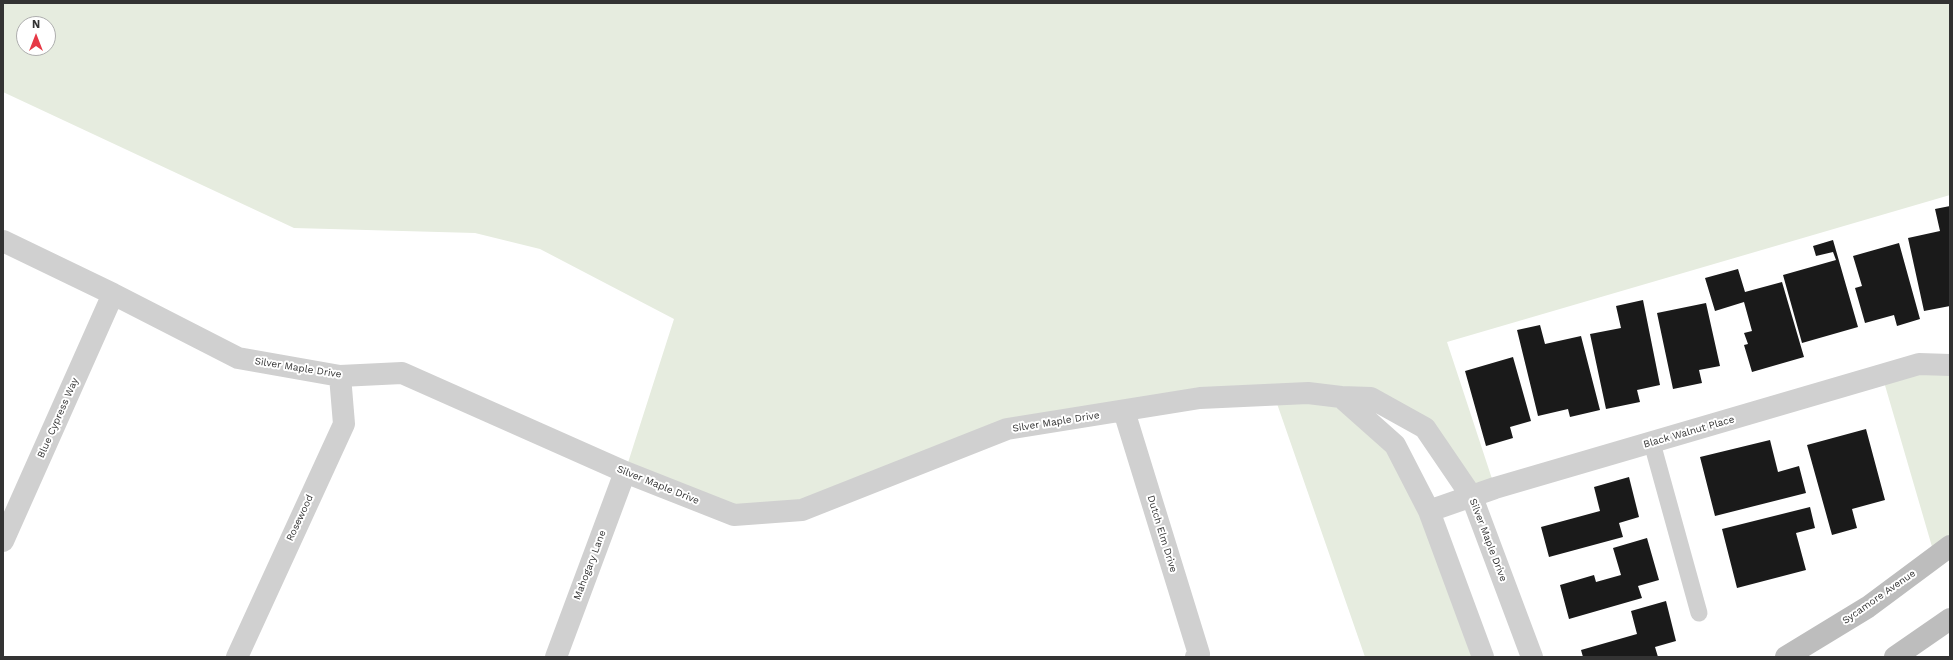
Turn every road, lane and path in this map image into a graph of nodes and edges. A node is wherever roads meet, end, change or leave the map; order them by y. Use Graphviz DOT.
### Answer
graph roads {
  1 [pos="3,241"];
  2 [pos="113,294"];
  3 [pos="1950,365"];
  4 [pos="340,376"];
  5 [pos="1341,397"];
  6 [pos="1124,411"];
  7 [pos="1652,442"];
  8 [pos="625,472"];
  9 [pos="1472,497"];
  10 [pos="1429,511"];
  11 [pos="3,541"];
  12 [pos="1950,546"];
  13 [pos="1699,613"];
  14 [pos="1950,618"];
  15 [pos="237,657"];
  16 [pos="556,657"];
  17 [pos="1196,657"];
  18 [pos="1483,657"];
  19 [pos="1532,657"];
  20 [pos="1786,657"];
  21 [pos="1895,657"];
  1 -- 2 [label="street, Silver Maple Drive"];
  2 -- 4 [label="street, Silver Maple Drive"];
  2 -- 11 [label="street, Blue Cypress Way"];
  3 -- 7 [label="street, Black Walnut Place"];
  4 -- 8 [label="street, Silver Maple Drive"];
  4 -- 15 [label="street, Rosewood"];
  5 -- 6 [label="street, Silver Maple Drive"];
  5 -- 9 [label="street, Silver Maple Drive"];
  5 -- 10 [label="street"];
  6 -- 8 [label="street, Silver Maple Drive"];
  6 -- 17 [label="street, Dutch Elm Drive"];
  7 -- 9 [label="street, Black Walnut Place"];
  7 -- 13 [label="lane"];
  8 -- 16 [label="street, Mahogary Lane"];
  9 -- 10 [label="street, Black Walnut Place"];
  9 -- 19 [label="street, Silver Maple Drive"];
  10 -- 18 [label="street"];
  12 -- 20 [label="main road, Sycamore Avenue"];
  14 -- 21 [label="main road"];
}
